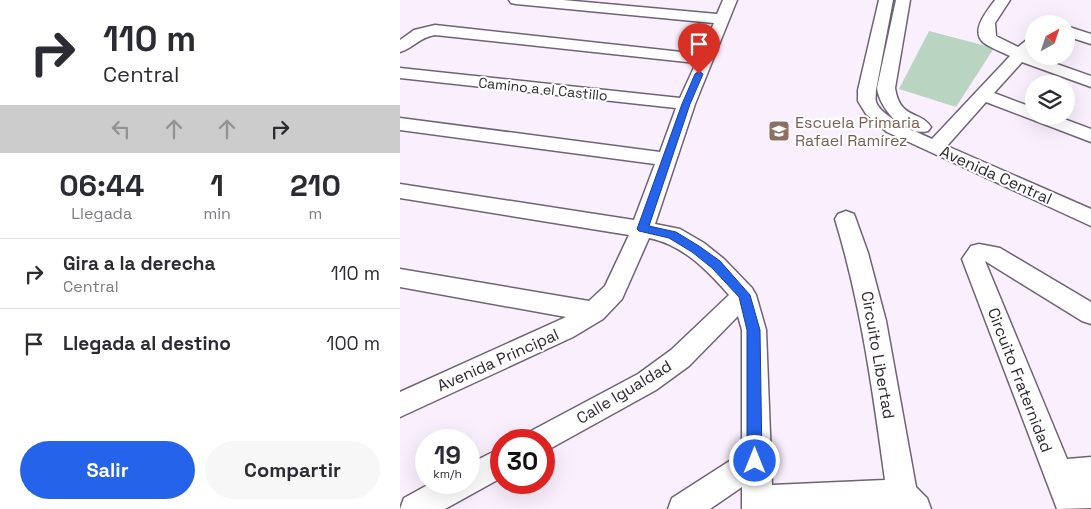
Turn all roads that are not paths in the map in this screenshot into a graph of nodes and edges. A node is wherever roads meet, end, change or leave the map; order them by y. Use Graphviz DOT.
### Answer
graph roads {
  1 [pos="516,0"];
  2 [pos="730,0"];
  3 [pos="886,0"];
  4 [pos="903,0"];
  5 [pos="1003,0"];
  6 [pos="724,19"];
  7 [pos="1075,34"];
  8 [pos="1091,39"];
  9 [pos="400,47"];
  10 [pos="1025,50"];
  11 [pos="1020,54"];
  12 [pos="706,59"];
  13 [pos="400,73"];
  14 [pos="1091,82"];
  15 [pos="984,95"];
  16 [pos="686,104"];
  17 [pos="1025,111"];
  18 [pos="400,124"];
  19 [pos="1062,125"];
  20 [pos="1091,136"];
  21 [pos="940,142"];
  22 [pos="667,159"];
  23 [pos="400,191"];
  24 [pos="1091,201"];
  25 [pos="1091,218"];
  26 [pos="846,219"];
  27 [pos="642,229"];
  28 [pos="400,278"];
  29 [pos="744,295"];
  30 [pos="594,312"];
  31 [pos="1091,314"];
  32 [pos="407,396"];
  33 [pos="555,432"];
  34 [pos="755,461"];
  35 [pos="1091,471"];
  36 [pos="1072,493"];
  37 [pos="443,494"];
  38 [pos="909,501"];
  39 [pos="756,505"];
  40 [pos="416,509"];
  41 [pos="683,509"];
  1 -- 6 [label="street"];
  2 -- 6 [label="street, Avenida Principal"];
  3 -- 21 [label="street, Avenida Central"];
  4 -- 21 [label="street, Avenida Central"];
  5 -- 11 [label="street"];
  6 -- 12 [label="street, Avenida Principal"];
  7 -- 8 [label="street"];
  9 -- 12 [label="street"];
  10 -- 11 [label="street"];
  11 -- 14 [label="street"];
  11 -- 15 [label="street"];
  12 -- 16 [label="street, Avenida Principal"];
  13 -- 16 [label="street, Camino a el Castillo"];
  15 -- 17 [label="street"];
  15 -- 21 [label="street"];
  16 -- 22 [label="street, Avenida Principal"];
  18 -- 22 [label="street"];
  19 -- 20 [label="street"];
  21 -- 24 [label="street, Avenida Central"];
  21 -- 25 [label="street, Avenida Central"];
  22 -- 27 [label="street, Avenida Principal"];
  23 -- 27 [label="street"];
  26 -- 38 [label="street, Circuito Libertad"];
  27 -- 29 [label="street"];
  27 -- 30 [label="street, Avenida Principal"];
  28 -- 30 [label="street"];
  29 -- 33 [label="street, Calle Igualdad"];
  29 -- 34 [label="street"];
  30 -- 32 [label="street, Avenida Principal"];
  31 -- 36 [label="street, Circuito Fraternidad"];
  34 -- 39 [label="street"];
  34 -- 41 [label="street"];
  35 -- 36 [label="street"];
  37 -- 40 [label="street"];
  38 -- 39 [label="street"];
}
